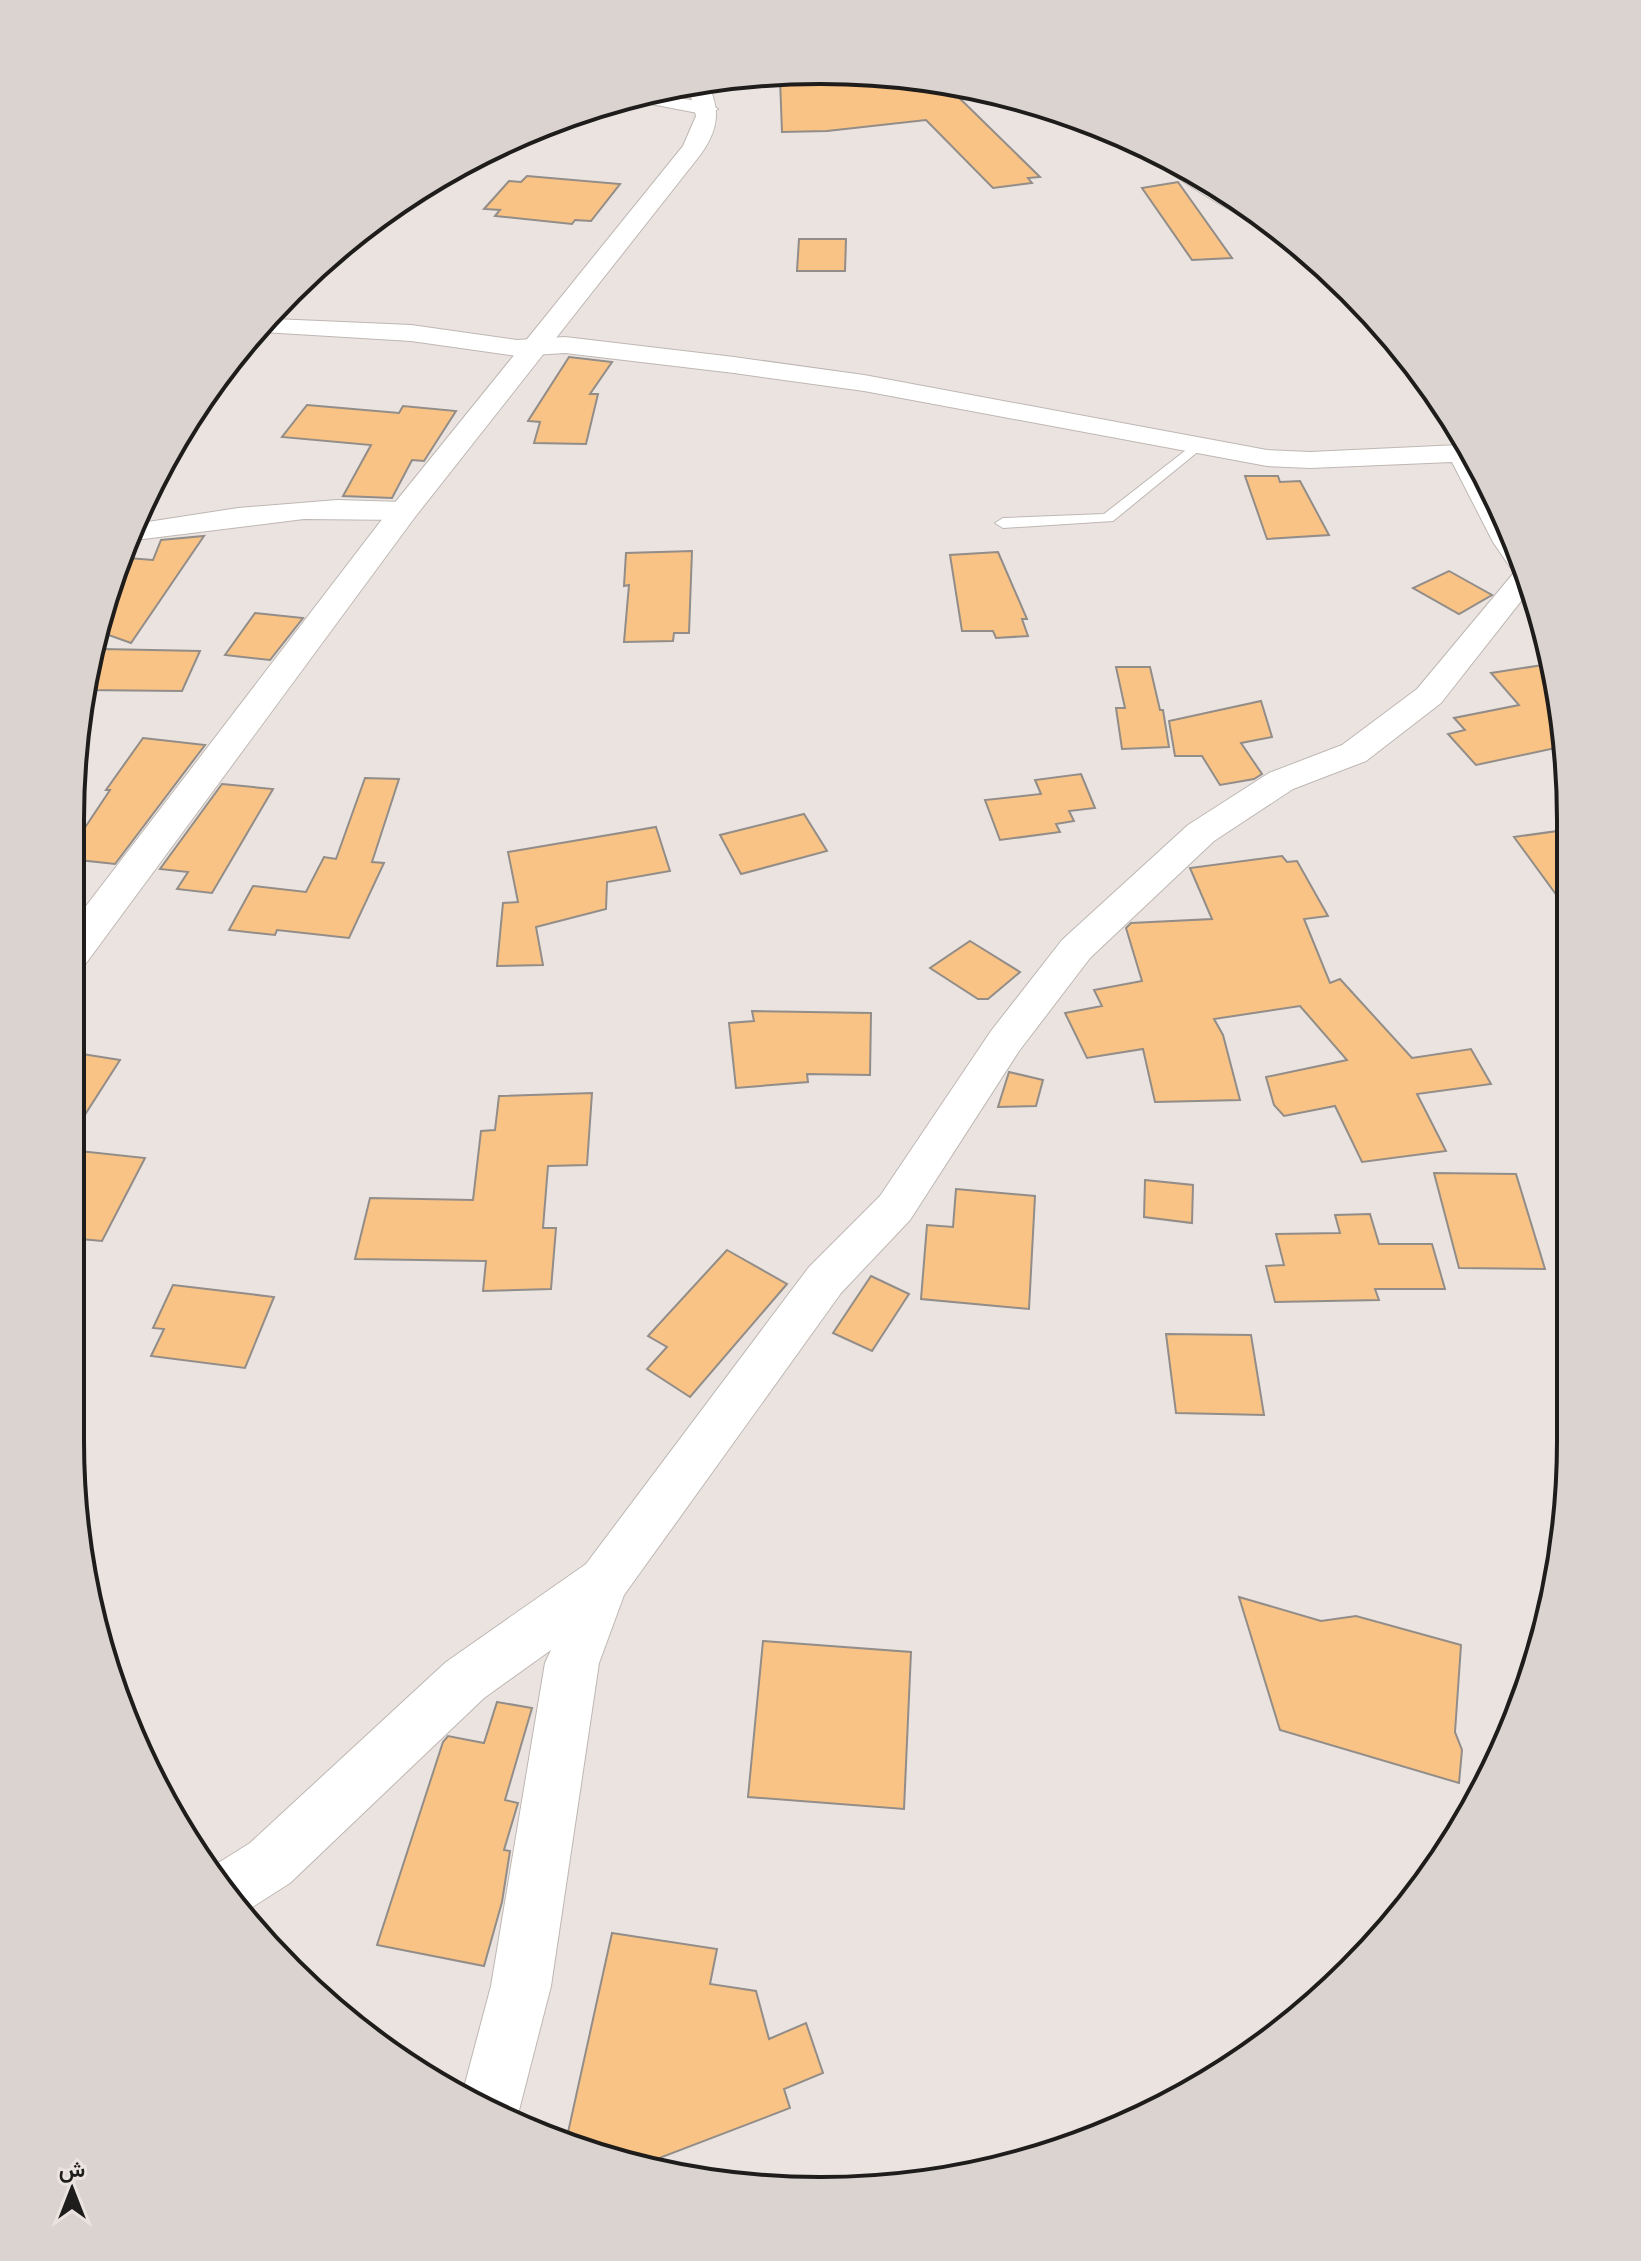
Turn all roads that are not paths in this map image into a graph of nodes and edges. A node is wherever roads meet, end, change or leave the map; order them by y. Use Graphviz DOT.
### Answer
graph roads {
  1 [pos="702,96"];
  2 [pos="275,326"];
  3 [pos="539,345"];
  4 [pos="1195,447"];
  5 [pos="1459,453"];
  6 [pos="404,511"];
  7 [pos="1003,523"];
  8 [pos="144,531"];
  9 [pos="1518,585"];
  10 [pos="84,937"];
  11 [pos="604,1581"];
  12 [pos="234,1886"];
  13 [pos="492,2099"];
  1 -- 3 [label="main road"];
  2 -- 3 [label="street"];
  3 -- 4 [label="street"];
  3 -- 6 [label="main road"];
  4 -- 5 [label="street"];
  4 -- 7 [label="lane"];
  6 -- 8 [label="street"];
  6 -- 10 [label="main road"];
  9 -- 11 [label="street"];
  11 -- 12 [label="street"];
  11 -- 13 [label="street"];
}
